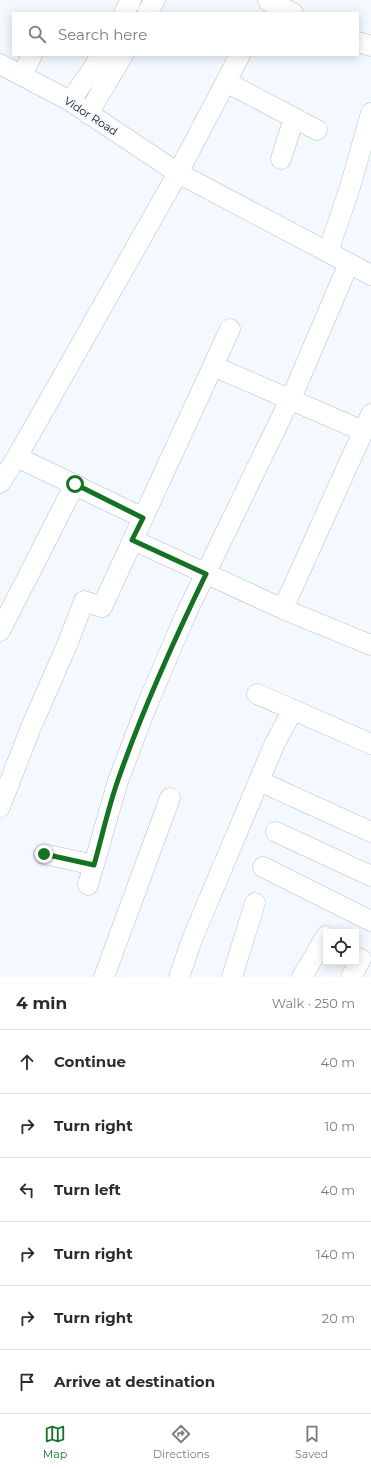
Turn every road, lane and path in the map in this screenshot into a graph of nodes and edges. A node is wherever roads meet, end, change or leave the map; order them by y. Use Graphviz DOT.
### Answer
graph roads {
  1 [pos="131,0"];
  2 [pos="155,0"];
  3 [pos="267,5"];
  4 [pos="125,12"];
  5 [pos="148,12"];
  6 [pos="290,12"];
  7 [pos="359,42"];
  8 [pos="371,46"];
  9 [pos="32,56"];
  10 [pos="100,56"];
  11 [pos="122,56"];
  12 [pos="239,56"];
  13 [pos="0,64"];
  14 [pos="22,76"];
  15 [pos="226,82"];
  16 [pos="70,101"];
  17 [pos="371,113"];
  18 [pos="88,114"];
  19 [pos="294,118"];
  20 [pos="317,130"];
  21 [pos="368,135"];
  22 [pos="281,159"];
  23 [pos="178,173"];
  24 [pos="328,252"];
  25 [pos="349,262"];
  26 [pos="371,275"];
  27 [pos="230,329"];
  28 [pos="213,366"];
  29 [pos="290,399"];
  30 [pos="367,423"];
  31 [pos="17,456"];
  32 [pos="0,483"];
  33 [pos="75,484"];
  34 [pos="143,518"];
  35 [pos="132,540"];
  36 [pos="206,574"];
  37 [pos="283,609"];
  38 [pos="0,632"];
  39 [pos="371,645"];
  40 [pos="257,694"];
  41 [pos="293,710"];
  42 [pos="371,744"];
  43 [pos="259,781"];
  44 [pos="170,798"];
  45 [pos="0,807"];
  46 [pos="276,832"];
  47 [pos="371,832"];
  48 [pos="44,854"];
  49 [pos="94,865"];
  50 [pos="263,867"];
  51 [pos="371,876"];
  52 [pos="88,885"];
  53 [pos="255,903"];
  54 [pos="371,921"];
  55 [pos="323,941"];
  56 [pos="361,959"];
  57 [pos="104,977"];
  58 [pos="179,977"];
  59 [pos="232,977"];
  60 [pos="302,977"];
  61 [pos="351,977"];
  1 -- 4 [label="street"];
  2 -- 5 [label="street"];
  3 -- 6 [label="street"];
  7 -- 8 [label="street"];
  9 -- 14 [label="street"];
  10 -- 16 [label="street"];
  11 -- 18 [label="street"];
  12 -- 15 [label="street"];
  13 -- 14 [label="street, Vidor Road"];
  14 -- 16 [label="street, Vidor Road"];
  15 -- 19 [label="street"];
  15 -- 23 [label="street"];
  16 -- 18 [label="street, Vidor Road"];
  17 -- 21 [label="street"];
  18 -- 23 [label="street, Vidor Road"];
  19 -- 20 [label="street"];
  19 -- 22 [label="street"];
  21 -- 24 [label="street"];
  23 -- 24 [label="street, Vidor Road"];
  23 -- 31 [label="street"];
  24 -- 25 [label="street, Vidor Road"];
  25 -- 26 [label="street, Vidor Road"];
  25 -- 29 [label="street"];
  27 -- 28 [label="street"];
  28 -- 29 [label="street"];
  28 -- 34 [label="street"];
  29 -- 30 [label="street"];
  29 -- 36 [label="street"];
  30 -- 37 [label="street"];
  31 -- 32 [label="street"];
  31 -- 33 [label="street"];
  33 -- 34 [label="street"];
  33 -- 38 [label="street"];
  34 -- 35 [label="street"];
  35 -- 36 [label="street"];
  35 -- 45 [label="street"];
  36 -- 37 [label="street"];
  36 -- 49 [label="street"];
  37 -- 39 [label="street"];
  40 -- 41 [label="street"];
  41 -- 42 [label="street"];
  41 -- 43 [label="street"];
  43 -- 47 [label="street"];
  43 -- 58 [label="street"];
  44 -- 57 [label="street"];
  46 -- 51 [label="street"];
  48 -- 49 [label="street"];
  49 -- 52 [label="street"];
  50 -- 54 [label="street"];
  53 -- 59 [label="street"];
  55 -- 60 [label="street"];
  56 -- 61 [label="street"];
}
